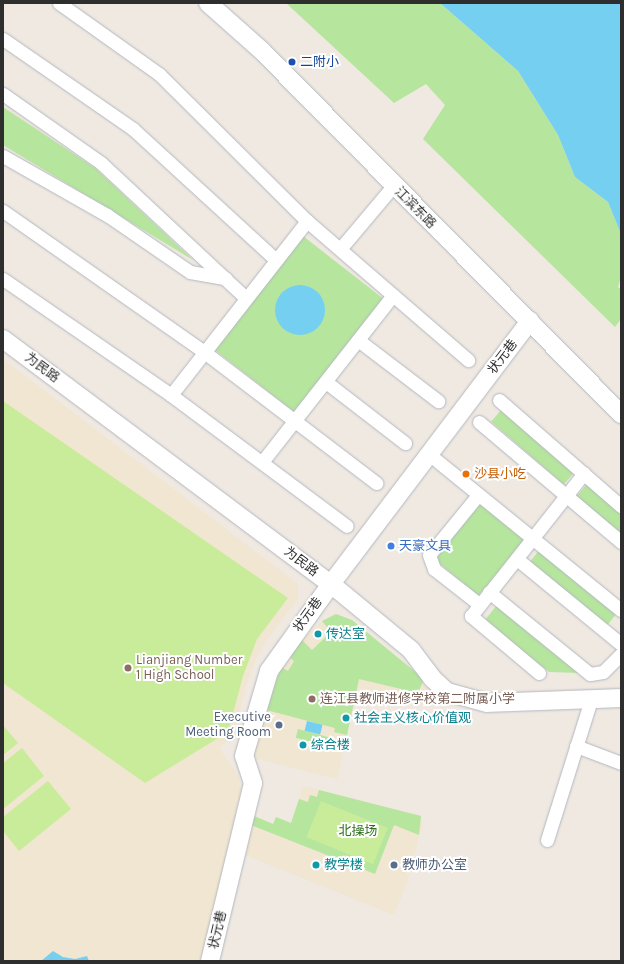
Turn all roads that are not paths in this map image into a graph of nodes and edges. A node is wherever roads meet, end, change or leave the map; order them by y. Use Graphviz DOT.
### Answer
graph roads {
  1 [pos="59,3"];
  2 [pos="208,3"];
  3 [pos="3,39"];
  4 [pos="3,94"];
  5 [pos="3,156"];
  6 [pos="393,186"];
  7 [pos="3,211"];
  8 [pos="307,221"];
  9 [pos="340,249"];
  10 [pos="276,260"];
  11 [pos="225,278"];
  12 [pos="3,279"];
  13 [pos="393,295"];
  14 [pos="246,298"];
  15 [pos="530,321"];
  16 [pos="3,339"];
  17 [pos="358,340"];
  18 [pos="203,351"];
  19 [pos="468,360"];
  20 [pos="326,382"];
  21 [pos="171,395"];
  22 [pos="499,400"];
  23 [pos="438,401"];
  24 [pos="621,414"];
  25 [pos="295,422"];
  26 [pos="479,422"];
  27 [pos="405,443"];
  28 [pos="430,455"];
  29 [pos="262,462"];
  30 [pos="584,473"];
  31 [pos="376,483"];
  32 [pos="478,495"];
  33 [pos="566,495"];
  34 [pos="621,506"];
  35 [pos="347,526"];
  36 [pos="533,539"];
  37 [pos="621,542"];
  38 [pos="517,559"];
  39 [pos="331,584"];
  40 [pos="490,592"];
  41 [pos="480,605"];
  42 [pos="621,610"];
  43 [pos="621,644"];
  44 [pos="621,654"];
  45 [pos="539,673"];
  46 [pos="621,698"];
  47 [pos="590,700"];
  48 [pos="576,746"];
  49 [pos="621,762"];
  50 [pos="547,840"];
  51 [pos="210,961"];
  1 -- 8 [label="street"];
  2 -- 6 [label="street, 江滨东路"];
  3 -- 10 [label="street"];
  4 -- 11 [label="street"];
  5 -- 11 [label="street"];
  6 -- 9 [label="street"];
  6 -- 15 [label="street, 江滨东路"];
  7 -- 18 [label="street"];
  8 -- 9 [label="street"];
  8 -- 10 [label="street"];
  9 -- 13 [label="street"];
  10 -- 14 [label="street"];
  11 -- 14 [label="street"];
  12 -- 21 [label="street"];
  13 -- 17 [label="street"];
  13 -- 19 [label="street"];
  14 -- 18 [label="street"];
  15 -- 24 [label="street, 江滨东路"];
  15 -- 28 [label="street, 状元巷"];
  16 -- 39 [label="street, 为民路"];
  17 -- 20 [label="street"];
  17 -- 23 [label="street"];
  18 -- 21 [label="street"];
  18 -- 25 [label="street"];
  20 -- 25 [label="street"];
  20 -- 27 [label="street"];
  21 -- 29 [label="street"];
  22 -- 30 [label="street"];
  25 -- 29 [label="street"];
  25 -- 31 [label="street"];
  26 -- 33 [label="street"];
  28 -- 32 [label="street"];
  28 -- 39 [label="street, 状元巷"];
  29 -- 35 [label="street"];
  30 -- 33 [label="street"];
  30 -- 34 [label="street"];
  32 -- 36 [label="street"];
  32 -- 41 [label="street"];
  33 -- 36 [label="street"];
  33 -- 37 [label="street"];
  36 -- 38 [label="street"];
  36 -- 42 [label="street"];
  38 -- 40 [label="street"];
  38 -- 43 [label="street"];
  39 -- 47 [label="street, 为民路"];
  39 -- 51 [label="street, 状元巷"];
  40 -- 41 [label="street"];
  40 -- 44 [label="street"];
  41 -- 45 [label="street"];
  46 -- 47 [label="street, 为民路"];
  47 -- 48 [label="street"];
  48 -- 49 [label="street"];
  48 -- 50 [label="street"];
}
